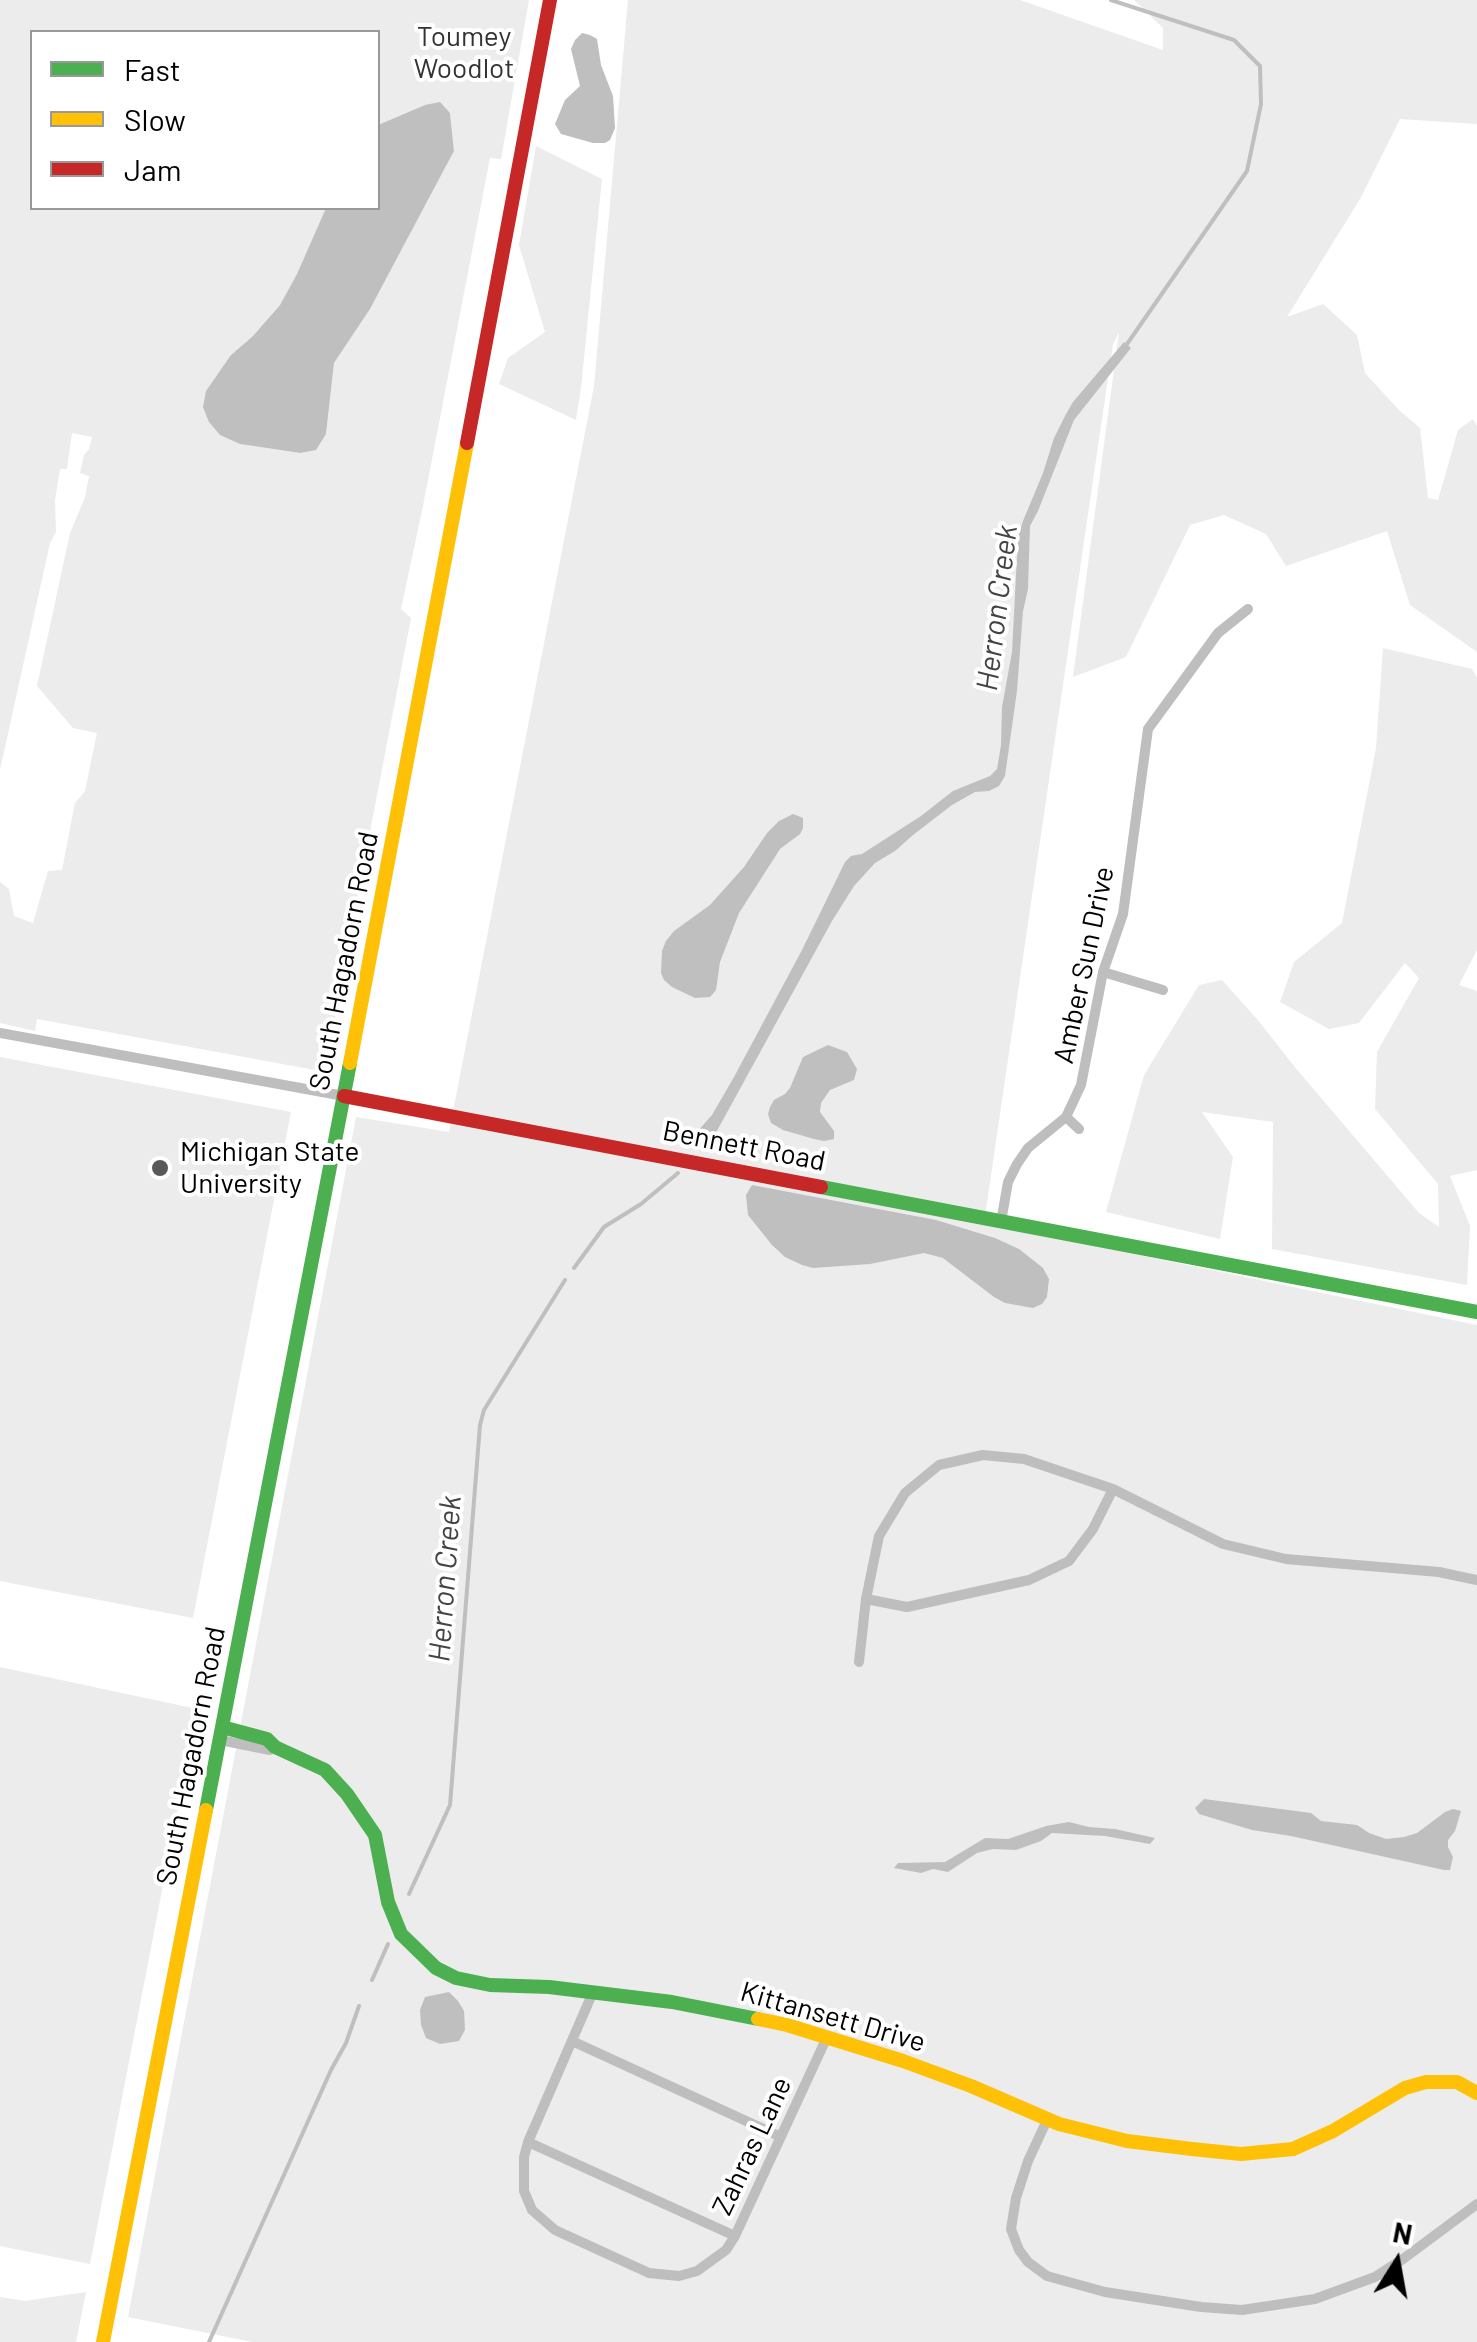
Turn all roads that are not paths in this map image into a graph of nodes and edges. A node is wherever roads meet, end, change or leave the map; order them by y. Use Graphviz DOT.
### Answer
graph roads {
  1 [pos="550,0"];
  2 [pos="1248,609"];
  3 [pos="1104,972"];
  4 [pos="1163,990"];
  5 [pos="0,1033"];
  6 [pos="344,1096"];
  7 [pos="1066,1117"];
  8 [pos="1079,1129"];
  9 [pos="1001,1222"];
  10 [pos="1477,1312"];
  11 [pos="1113,1489"];
  12 [pos="1477,1580"];
  13 [pos="866,1599"];
  14 [pos="860,1662"];
  15 [pos="221,1733"];
  16 [pos="593,1992"];
  17 [pos="828,2038"];
  18 [pos="572,2041"];
  19 [pos="1477,2094"];
  20 [pos="1046,2120"];
  21 [pos="781,2137"];
  22 [pos="528,2142"];
  23 [pos="1477,2204"];
  24 [pos="736,2236"];
  25 [pos="103,2342"];
  1 -- 6 [label="street, South Hagadorn Road"];
  2 -- 3 [label="street, Amber Sun Drive"];
  3 -- 4 [label="street"];
  3 -- 7 [label="street, Amber Sun Drive"];
  5 -- 6 [label="street, Bennett Road"];
  6 -- 9 [label="street, Bennett Road"];
  6 -- 15 [label="street, South Hagadorn Road"];
  7 -- 8 [label="street"];
  7 -- 9 [label="street, Amber Sun Drive"];
  9 -- 10 [label="street, Bennett Road"];
  11 -- 12 [label="street"];
  11 -- 13 [label="street"];
  11 -- 13 [label="street"];
  13 -- 14 [label="street"];
  15 -- 16 [label="street, Kittansett Drive"];
  15 -- 25 [label="street, South Hagadorn Road"];
  16 -- 17 [label="street, Kittansett Drive"];
  16 -- 18 [label="street"];
  17 -- 20 [label="street, Kittansett Drive"];
  17 -- 21 [label="street, Zahras Lane"];
  18 -- 21 [label="street"];
  18 -- 22 [label="street"];
  19 -- 20 [label="street, Kittansett Drive"];
  20 -- 23 [label="street"];
  21 -- 24 [label="street, Zahras Lane"];
  22 -- 24 [label="street"];
  22 -- 24 [label="street, Zahras Lane"];
}
